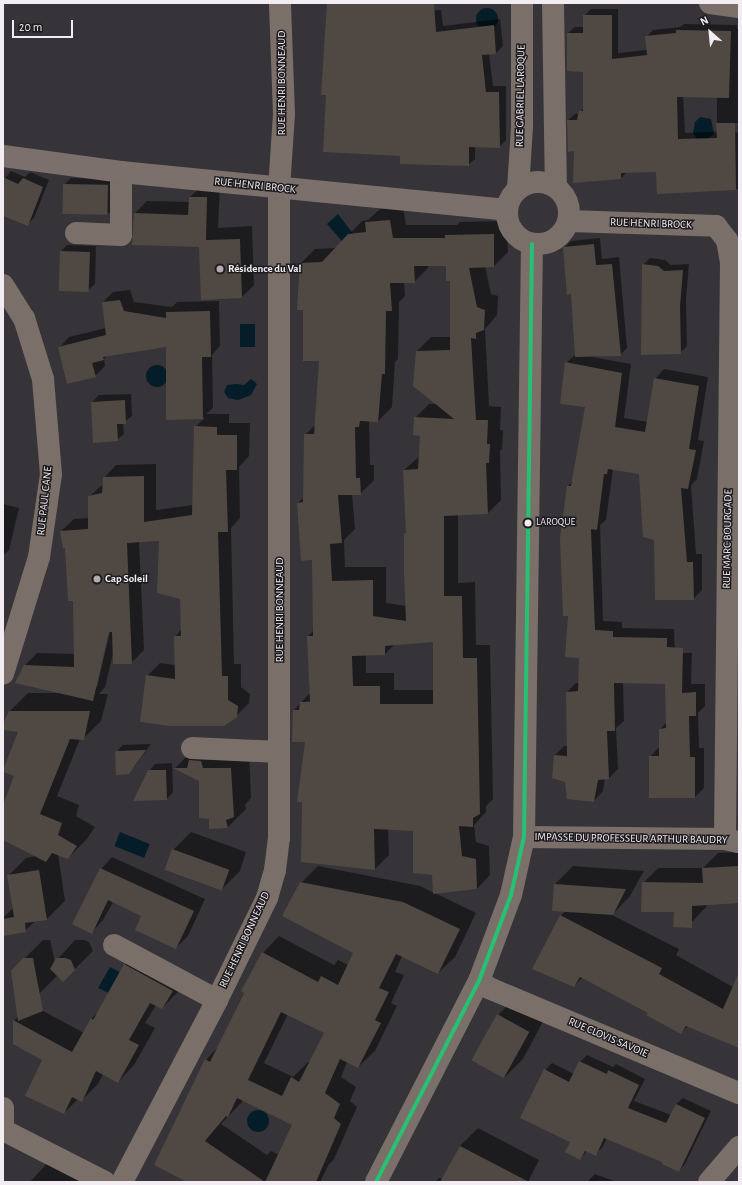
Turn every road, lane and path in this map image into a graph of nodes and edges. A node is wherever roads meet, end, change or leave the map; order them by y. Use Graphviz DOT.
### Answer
graph roads {
  1 [pos="280,3"];
  2 [pos="522,3"];
  3 [pos="553,3"];
  4 [pos="710,3"];
  5 [pos="739,7"];
  6 [pos="3,156"];
  7 [pos="121,172"];
  8 [pos="556,186"];
  9 [pos="279,189"];
  10 [pos="518,189"];
  11 [pos="507,210"];
  12 [pos="569,221"];
  13 [pos="76,233"];
  14 [pos="727,240"];
  15 [pos="532,244"];
  16 [pos="3,284"];
  17 [pos="3,674"];
  18 [pos="192,748"];
  19 [pos="279,752"];
  20 [pos="524,837"];
  21 [pos="732,840"];
  22 [pos="114,945"];
  23 [pos="478,981"];
  24 [pos="217,1000"];
  25 [pos="739,1093"];
  26 [pos="3,1108"];
  27 [pos="3,1122"];
  28 [pos="3,1130"];
  29 [pos="739,1147"];
  30 [pos="105,1182"];
  31 [pos="122,1182"];
  32 [pos="376,1182"];
  33 [pos="709,1182"];
  1 -- 9 [label="street, RUE HENRI BONNEAUD"];
  2 -- 10 [label="street, RUE GABRIEL LAROQUE"];
  3 -- 8 [label="street"];
  4 -- 5 [label="street"];
  6 -- 7 [label="main road, RUE HENRI BROCK"];
  7 -- 9 [label="main road, RUE HENRI BROCK"];
  7 -- 13 [label="street"];
  8 -- 10 [label="street"];
  8 -- 12 [label="street"];
  9 -- 11 [label="main road, RUE HENRI BROCK"];
  9 -- 19 [label="street, RUE HENRI BONNEAUD"];
  10 -- 11 [label="street"];
  11 -- 15 [label="street"];
  12 -- 14 [label="street, RUE HENRI BROCK"];
  12 -- 15 [label="street"];
  14 -- 21 [label="street, RUE MARC BOURGADE"];
  15 -- 20 [label="street"];
  16 -- 17 [label="street, RUE PAUL CANE"];
  18 -- 19 [label="street"];
  19 -- 24 [label="street, RUE HENRI BONNEAUD"];
  20 -- 21 [label="street, IMPASSE DU PROFESSEUR ARTHUR BAUDRY"];
  20 -- 23 [label="street"];
  22 -- 24 [label="street"];
  23 -- 25 [label="street, RUE CLOVIS SAVOIE"];
  23 -- 32 [label="street"];
  24 -- 31 [label="street, RUE HENRI BONNEAUD"];
  26 -- 27 [label="street"];
  28 -- 30 [label="street"];
  29 -- 33 [label="street"];
}
